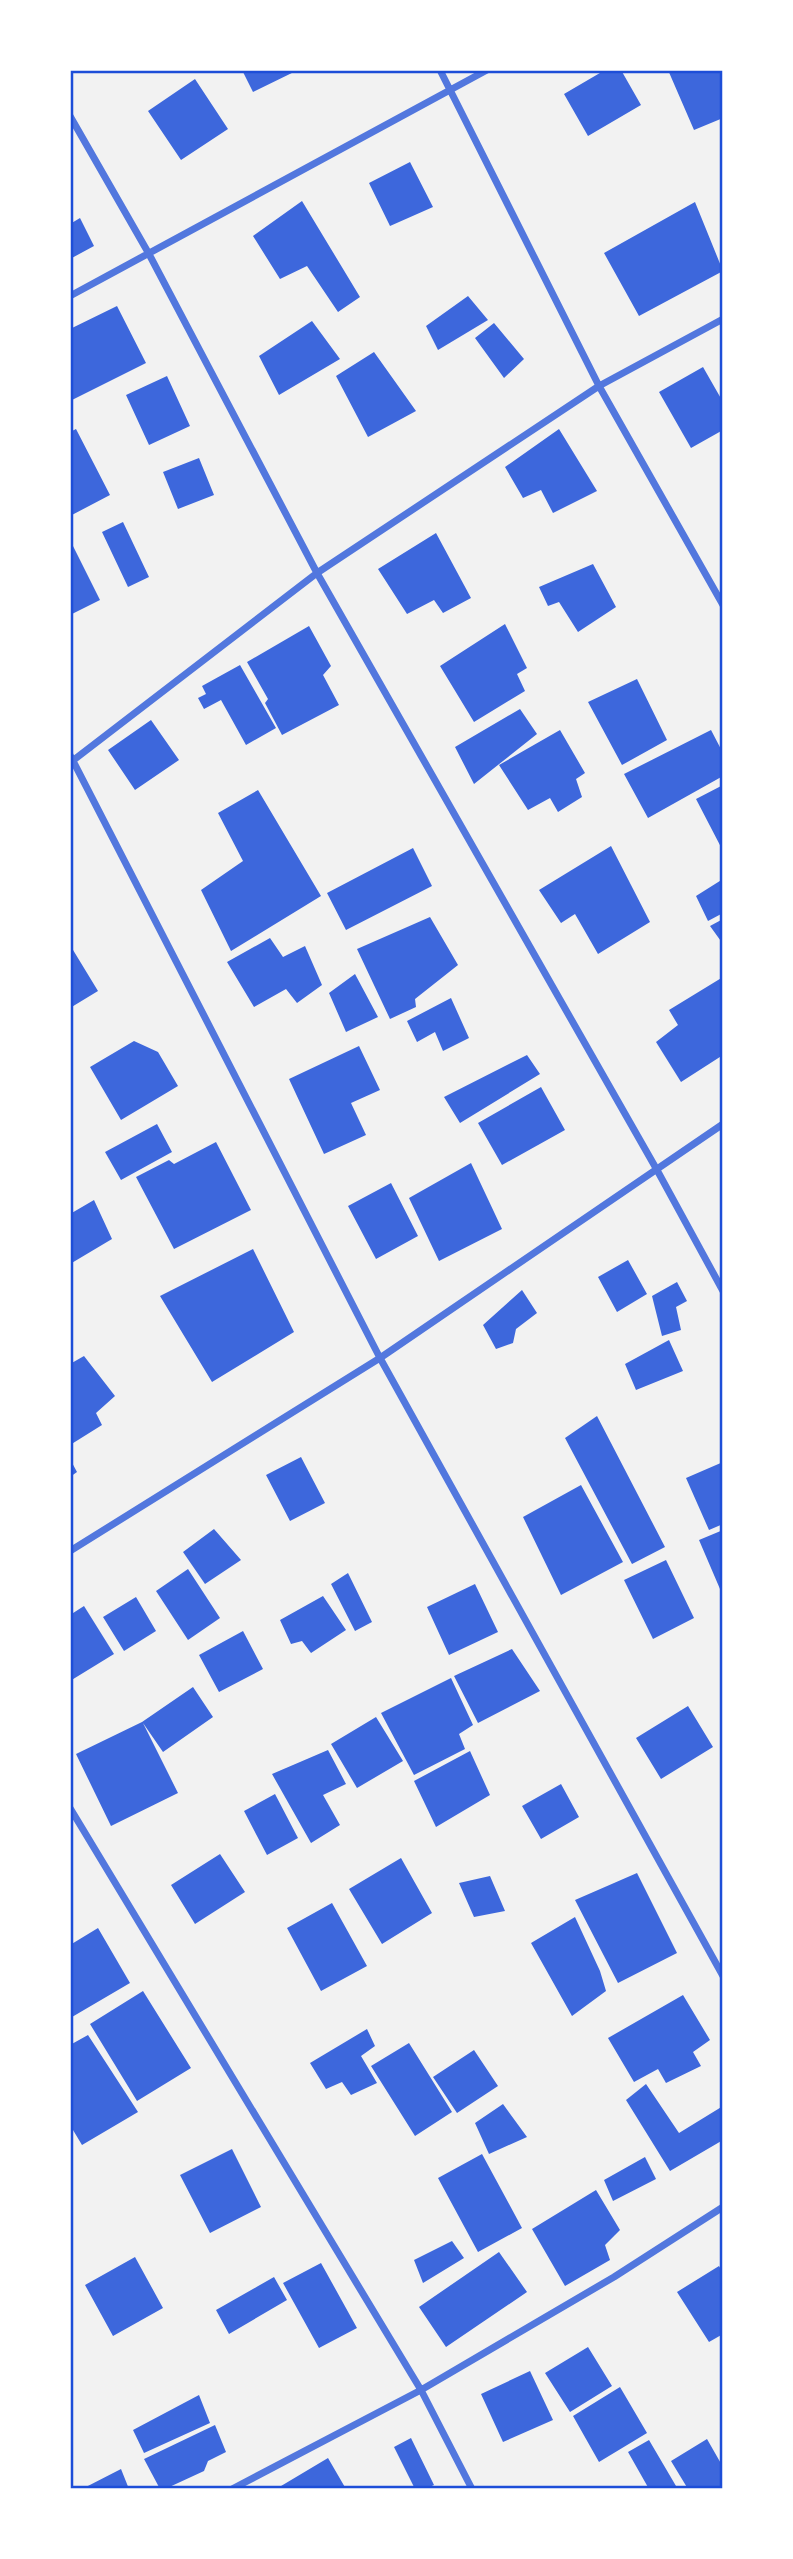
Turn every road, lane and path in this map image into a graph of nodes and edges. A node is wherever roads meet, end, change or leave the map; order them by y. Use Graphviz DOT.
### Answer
graph roads {
  1 [pos="440,70"];
  2 [pos="487,70"];
  3 [pos="450,89"];
  4 [pos="70,116"];
  5 [pos="149,254"];
  6 [pos="70,296"];
  7 [pos="723,319"];
  8 [pos="599,386"];
  9 [pos="317,573"];
  10 [pos="723,605"];
  11 [pos="71,759"];
  12 [pos="723,1124"];
  13 [pos="657,1170"];
  14 [pos="723,1291"];
  15 [pos="380,1358"];
  16 [pos="70,1551"];
  17 [pos="70,1808"];
  18 [pos="723,1976"];
  19 [pos="723,2207"];
  20 [pos="421,2390"];
  21 [pos="232,2489"];
  22 [pos="472,2489"];
  1 -- 3 [label="street"];
  2 -- 3 [label="street"];
  3 -- 5 [label="street"];
  3 -- 8 [label="street"];
  4 -- 5 [label="street"];
  5 -- 6 [label="street"];
  5 -- 9 [label="street"];
  7 -- 8 [label="street"];
  8 -- 9 [label="street"];
  8 -- 10 [label="street"];
  9 -- 11 [label="street"];
  9 -- 13 [label="street"];
  11 -- 15 [label="street"];
  12 -- 13 [label="street"];
  13 -- 14 [label="street"];
  13 -- 15 [label="street"];
  15 -- 16 [label="street"];
  15 -- 18 [label="street"];
  17 -- 20 [label="street"];
  19 -- 20 [label="street"];
  20 -- 21 [label="street"];
  20 -- 22 [label="street"];
}
